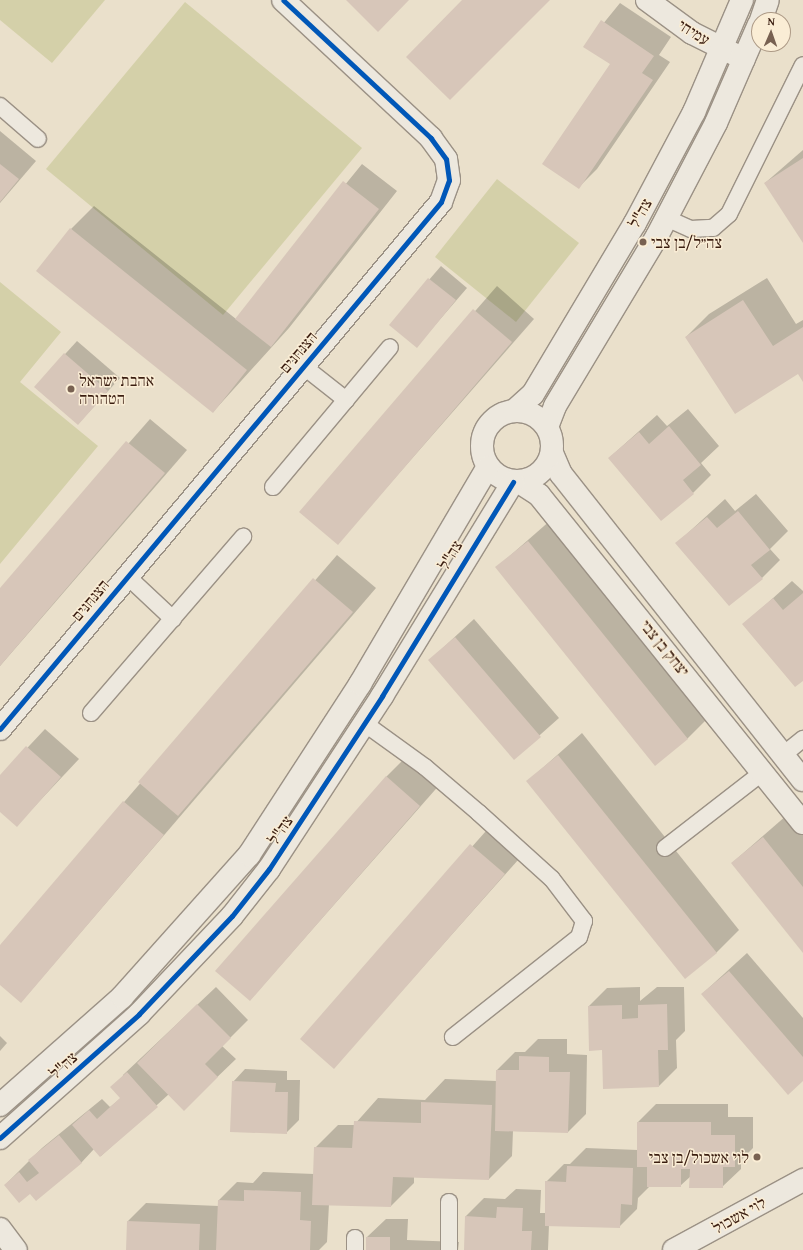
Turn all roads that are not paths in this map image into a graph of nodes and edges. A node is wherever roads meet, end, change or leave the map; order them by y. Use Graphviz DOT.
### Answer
graph roads {
  1 [pos="283,0"];
  2 [pos="647,0"];
  3 [pos="742,0"];
  4 [pos="768,0"];
  5 [pos="763,12"];
  6 [pos="751,43"];
  7 [pos="722,49"];
  8 [pos="744,59"];
  9 [pos="803,65"];
  10 [pos="0,106"];
  11 [pos="38,139"];
  12 [pos="666,218"];
  13 [pos="390,347"];
  14 [pos="303,366"];
  15 [pos="346,400"];
  16 [pos="514,411"];
  17 [pos="547,427"];
  18 [pos="552,453"];
  19 [pos="488,468"];
  20 [pos="516,482"];
  21 [pos="273,487"];
  22 [pos="243,537"];
  23 [pos="127,576"];
  24 [pos="173,619"];
  25 [pos="90,713"];
  26 [pos="364,724"];
  27 [pos="0,729"];
  28 [pos="803,740"];
  29 [pos="783,754"];
  30 [pos="762,772"];
  31 [pos="803,780"];
  32 [pos="803,823"];
  33 [pos="665,848"];
  34 [pos="453,1037"];
  35 [pos="0,1105"];
  36 [pos="0,1138"];
  37 [pos="803,1180"];
  38 [pos="449,1202"];
  39 [pos="0,1230"];
  40 [pos="16,1250"];
  41 [pos="449,1250"];
  42 [pos="674,1250"];
  1 -- 14 [label="street, הצנחנים"];
  2 -- 7 [label="street, עמיחי"];
  3 -- 7 [label="street, צה\"ל"];
  4 -- 5 [label="street"];
  6 -- 8 [label="street, צה\"ל"];
  7 -- 8 [label="street, עמיחי"];
  7 -- 16 [label="street, צה\"ל"];
  8 -- 12 [label="street, צה\"ל"];
  9 -- 12 [label="lane"];
  10 -- 11 [label="lane"];
  12 -- 17 [label="street, צה\"ל"];
  13 -- 15 [label="lane"];
  14 -- 15 [label="lane"];
  14 -- 23 [label="street, הצנחנים"];
  15 -- 21 [label="lane"];
  16 -- 17 [label="street"];
  16 -- 19 [label="street"];
  17 -- 18 [label="street"];
  18 -- 20 [label="street"];
  18 -- 29 [label="street, יצחק בן צבי"];
  19 -- 20 [label="street"];
  19 -- 35 [label="street, צה\"ל"];
  20 -- 26 [label="street, צה\"ל"];
  20 -- 30 [label="street, יצחק בן צבי"];
  22 -- 24 [label="lane"];
  23 -- 24 [label="lane"];
  23 -- 27 [label="street, הצנחנים"];
  24 -- 25 [label="lane"];
  26 -- 34 [label="lane"];
  26 -- 36 [label="street, צה\"ל"];
  28 -- 29 [label="lane"];
  29 -- 31 [label="street, יצחק בן צבי"];
  30 -- 32 [label="street, יצחק בן צבי"];
  30 -- 33 [label="lane"];
  37 -- 42 [label="street, לוי אשכול"];
  38 -- 41 [label="lane"];
  39 -- 40 [label="street"];
}
